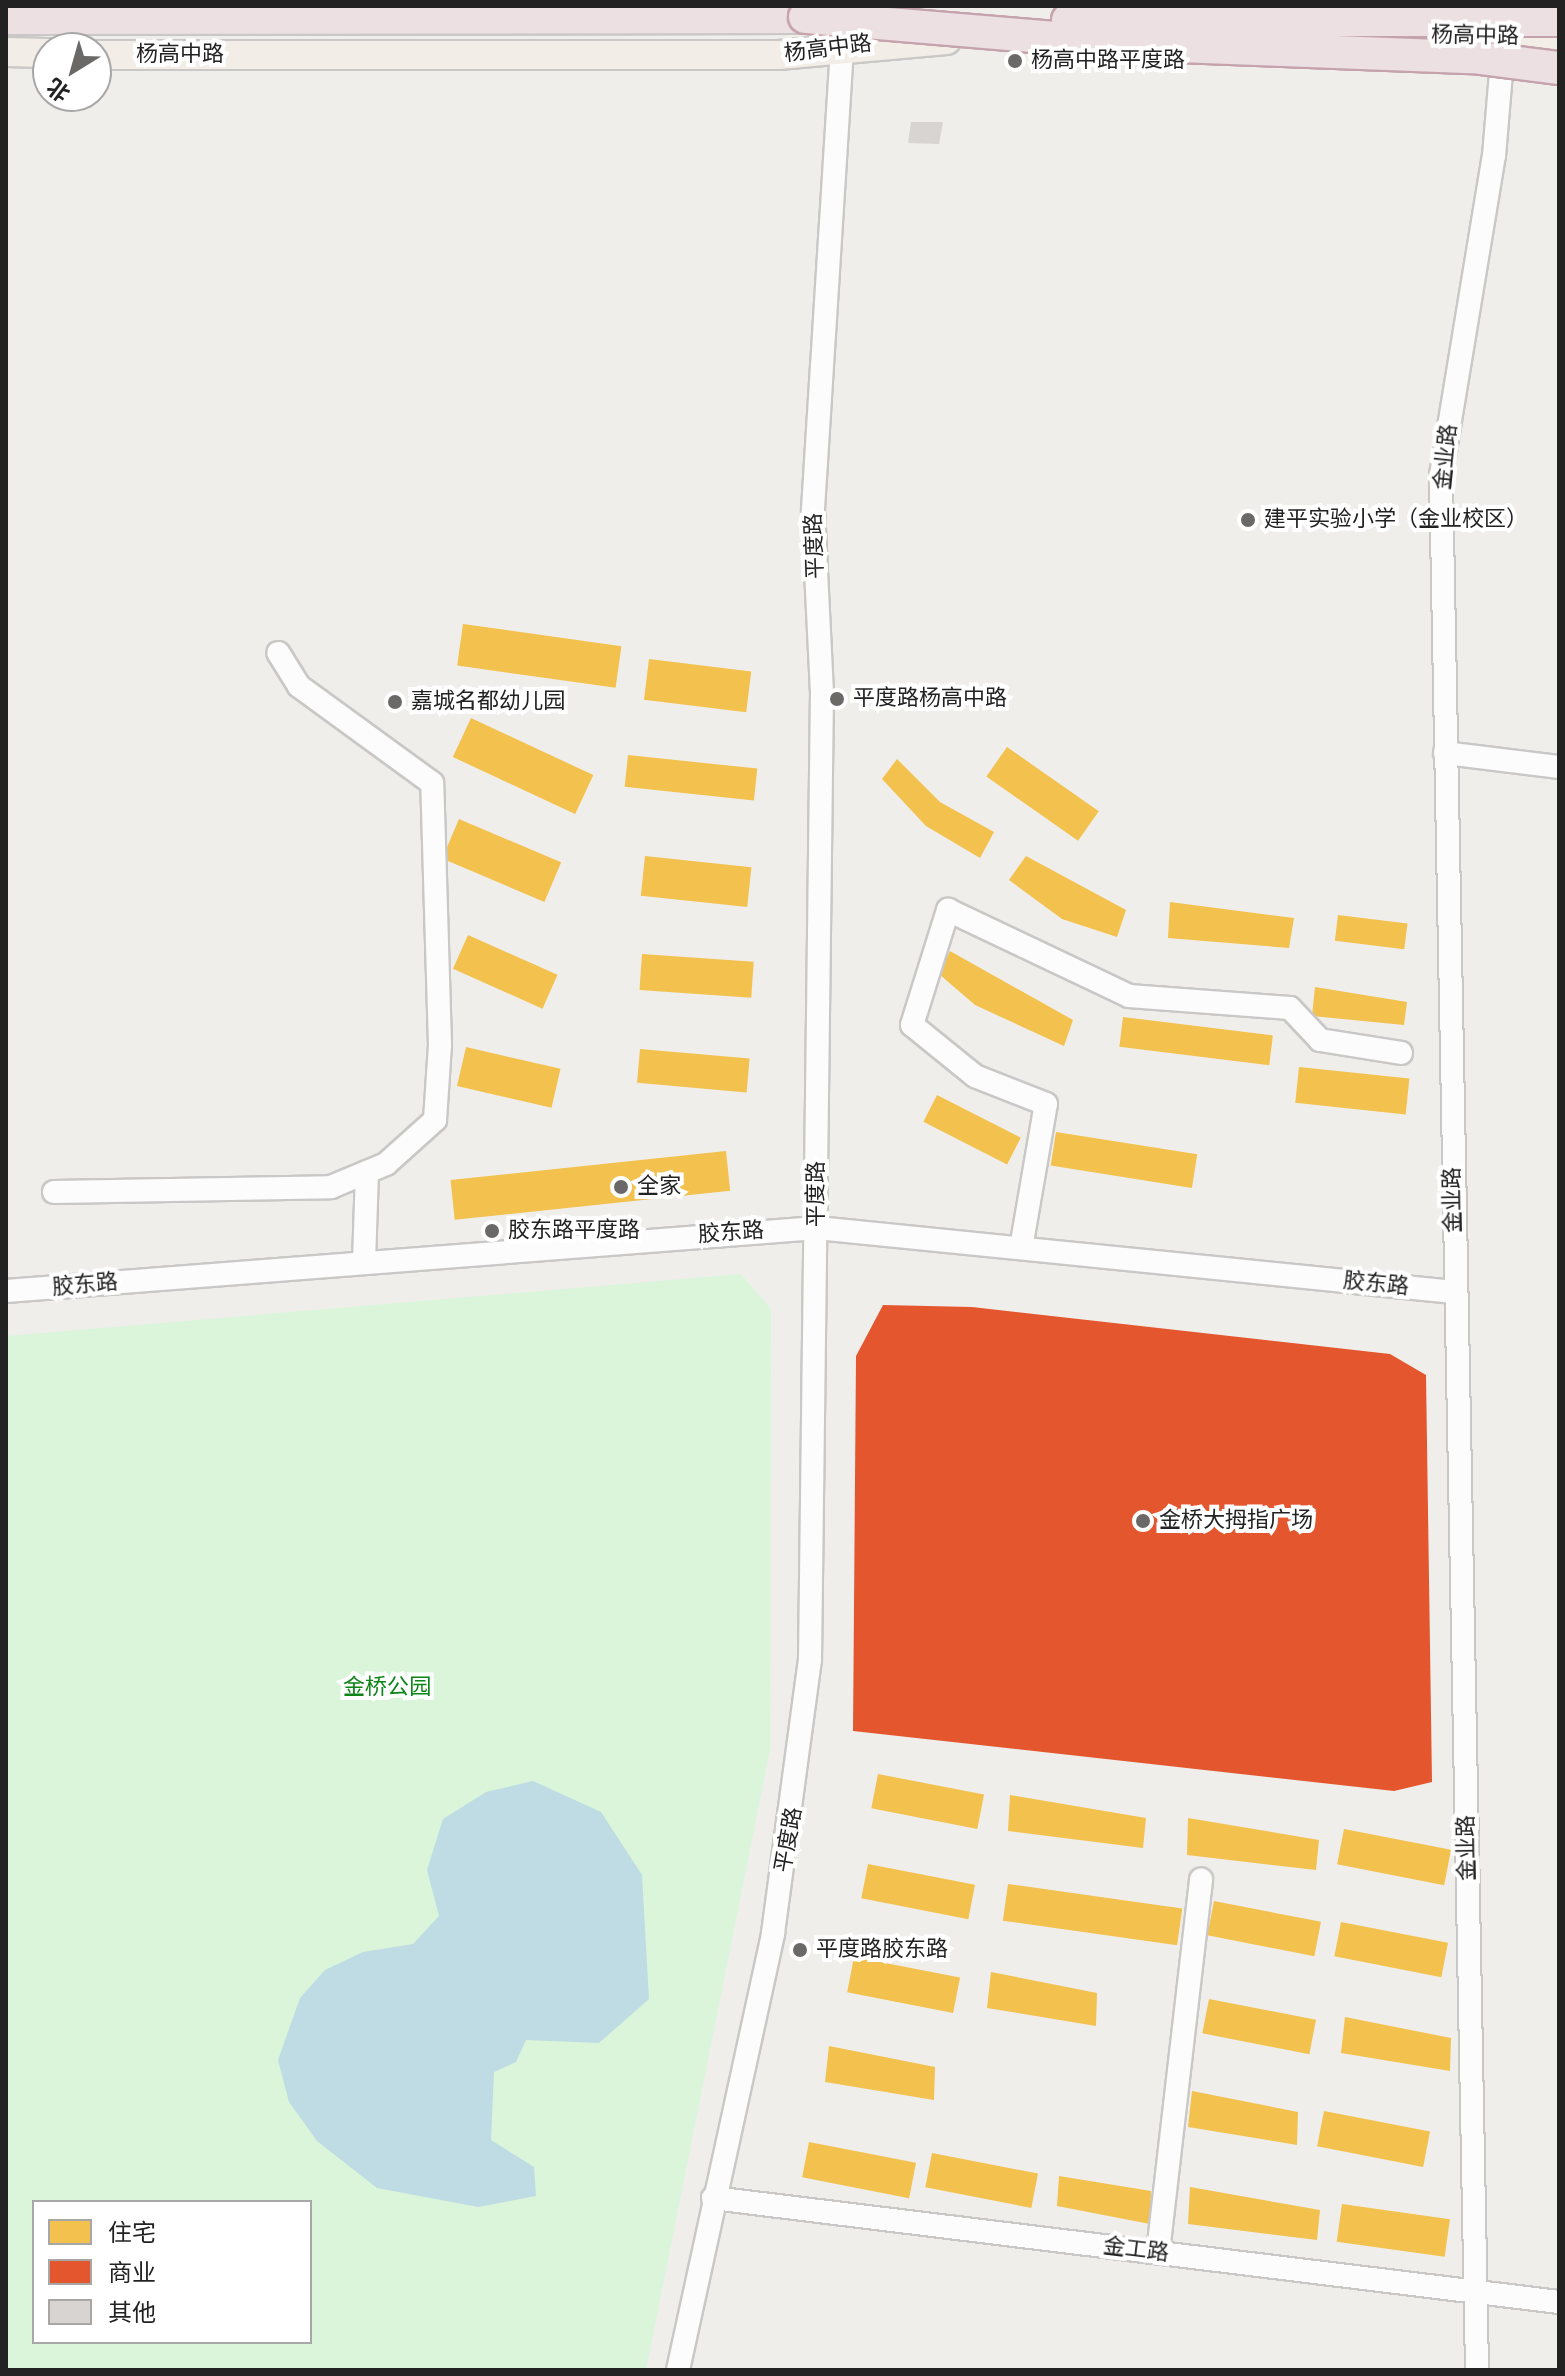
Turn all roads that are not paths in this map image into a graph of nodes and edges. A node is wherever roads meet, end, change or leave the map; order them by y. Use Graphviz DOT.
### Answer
graph roads {
  1 [pos="846,6"];
  2 [pos="805,17"];
  3 [pos="6,18"];
  4 [pos="156,18"];
  5 [pos="1559,20"];
  6 [pos="6,31"];
  7 [pos="1504,35"];
  8 [pos="1559,39"];
  9 [pos="842,48"];
  10 [pos="6,52"];
  11 [pos="32,53"];
  12 [pos="112,55"];
  13 [pos="1559,68"];
  14 [pos="278,653"];
  15 [pos="1445,753"];
  16 [pos="1559,767"];
  17 [pos="1401,1053"];
  18 [pos="367,1172"];
  19 [pos="54,1192"];
  20 [pos="817,1228"];
  21 [pos="1021,1248"];
  22 [pos="364,1262"];
  23 [pos="6,1291"];
  24 [pos="1454,1292"];
  25 [pos="1201,1879"];
  26 [pos="713,2198"];
  27 [pos="1158,2252"];
  28 [pos="1478,2291"];
  29 [pos="1559,2302"];
  30 [pos="678,2370"];
  31 [pos="1477,2370"];
  1 -- 9 [label="street, 平度路"];
  2 -- 4 [label="highway, 杨高中路"];
  2 -- 5 [label="highway, 杨高中路, bridge"];
  2 -- 13 [label="highway, bridge"];
  3 -- 4 [label="highway, 杨高中路"];
  4 -- 6 [label="highway"];
  7 -- 8 [label="main road, 杨高中路"];
  7 -- 9 [label="main road, 杨高中路"];
  7 -- 15 [label="street, 金业路"];
  9 -- 12 [label="main road, 杨高中路"];
  9 -- 20 [label="street, 平度路"];
  10 -- 11 [label="main road"];
  14 -- 18 [label="street"];
  15 -- 16 [label="street"];
  15 -- 24 [label="street, 金业路"];
  17 -- 21 [label="street"];
  18 -- 19 [label="street"];
  18 -- 22 [label="street"];
  20 -- 21 [label="street, 胶东路"];
  20 -- 22 [label="street, 胶东路"];
  20 -- 26 [label="street, 平度路"];
  21 -- 24 [label="street, 胶东路"];
  22 -- 23 [label="street, 胶东路"];
  24 -- 28 [label="street, 金业路"];
  25 -- 27 [label="street"];
  26 -- 27 [label="street, 金工路"];
  26 -- 30 [label="street, 平度路"];
  27 -- 28 [label="street, 金工路"];
  28 -- 29 [label="street, 金工路"];
  28 -- 31 [label="street, 金业路"];
}
